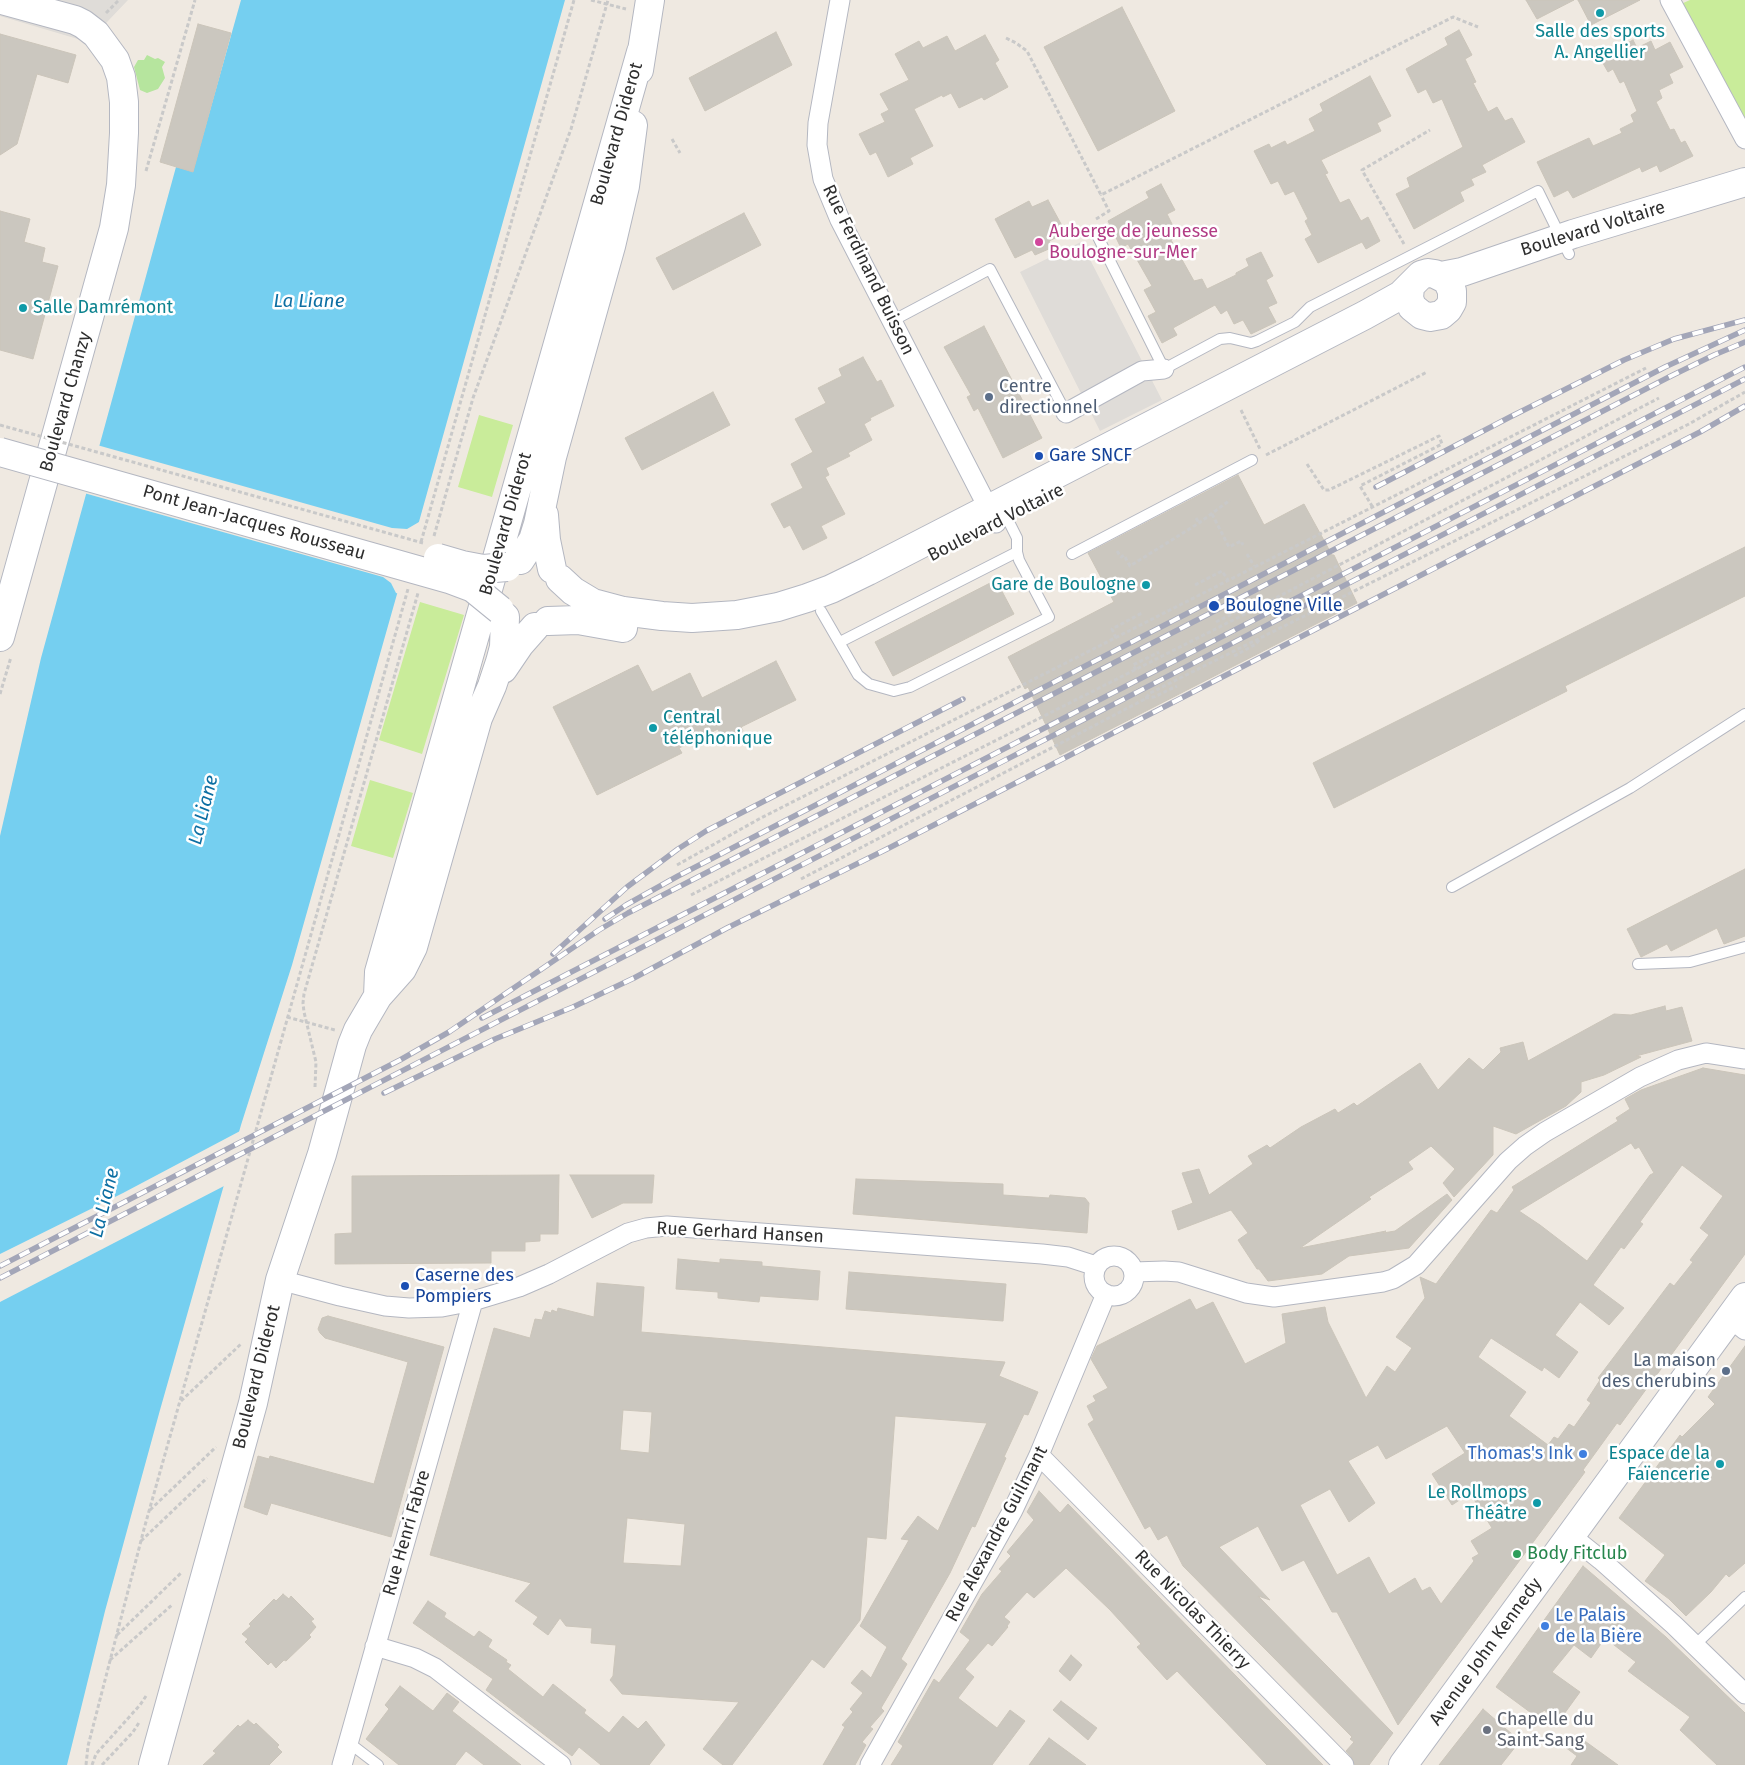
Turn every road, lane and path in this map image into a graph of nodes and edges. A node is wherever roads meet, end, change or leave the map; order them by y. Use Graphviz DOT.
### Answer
graph roads {
  1 [pos="2,0"];
  2 [pos="574,0"];
  3 [pos="591,0"];
  4 [pos="840,0"];
  5 [pos="1670,0"];
  6 [pos="607,2"];
  7 [pos="649,7"];
  8 [pos="1478,27"];
  9 [pos="1006,38"];
  10 [pos="641,52"];
  11 [pos="1430,130"];
  12 [pos="672,139"];
  13 [pos="1745,139"];
  14 [pos="680,153"];
  15 [pos="1745,182"];
  16 [pos="1745,201"];
  17 [pos="1096,234"];
  18 [pos="1565,246"];
  19 [pos="1425,248"];
  20 [pos="1411,256"];
  21 [pos="1439,275"];
  22 [pos="1404,276"];
  23 [pos="1452,302"];
  24 [pos="1418,313"];
  25 [pos="892,321"];
  26 [pos="1164,368"];
  27 [pos="1646,368"];
  28 [pos="1427,372"];
  29 [pos="1745,392"];
  30 [pos="1659,398"];
  31 [pos="1241,410"];
  32 [pos="1066,413"];
  33 [pos="0,425"];
  34 [pos="0,434"];
  35 [pos="0,452"];
  36 [pos="1252,460"];
  37 [pos="1307,464"];
  38 [pos="1230,500"];
  39 [pos="544,501"];
  40 [pos="1372,506"];
  41 [pos="998,513"];
  42 [pos="1212,514"];
  43 [pos="1196,518"];
  44 [pos="1199,523"];
  45 [pos="1243,545"];
  46 [pos="420,546"];
  47 [pos="1118,551"];
  48 [pos="1017,552"];
  49 [pos="1072,554"];
  50 [pos="1247,554"];
  51 [pos="514,564"];
  52 [pos="1254,566"];
  53 [pos="556,574"];
  54 [pos="1228,580"];
  55 [pos="409,584"];
  56 [pos="1194,585"];
  57 [pos="419,589"];
  58 [pos="822,611"];
  59 [pos="502,613"];
  60 [pos="1142,613"];
  61 [pos="1245,614"];
  62 [pos="1216,622"];
  63 [pos="542,624"];
  64 [pos="0,637"];
  65 [pos="1116,638"];
  66 [pos="1260,639"];
  67 [pos="840,642"];
  68 [pos="1159,652"];
  69 [pos="1234,656"];
  70 [pos="1136,670"];
  71 [pos="492,686"];
  72 [pos="1177,686"];
  73 [pos="1145,698"];
  74 [pos="1745,714"];
  75 [pos="677,865"];
  76 [pos="801,879"];
  77 [pos="1452,886"];
  78 [pos="691,895"];
  79 [pos="1745,947"];
  80 [pos="1638,964"];
  81 [pos="378,996"];
  82 [pos="287,1017"];
  83 [pos="306,1022"];
  84 [pos="338,1031"];
  85 [pos="1745,1058"];
  86 [pos="314,1094"];
  87 [pos="1096,1266"];
  88 [pos="1134,1272"];
  89 [pos="280,1280"];
  90 [pos="1106,1294"];
  91 [pos="473,1301"];
  92 [pos="1740,1315"];
  93 [pos="242,1348"];
  94 [pos="180,1402"];
  95 [pos="219,1439"];
  96 [pos="217,1447"];
  97 [pos="1039,1455"];
  98 [pos="214,1456"];
  99 [pos="210,1470"];
  100 [pos="208,1477"];
  101 [pos="205,1487"];
  102 [pos="149,1510"];
  103 [pos="1571,1536"];
  104 [pos="140,1541"];
  105 [pos="179,1580"];
  106 [pos="175,1596"];
  107 [pos="1745,1597"];
  108 [pos="173,1604"];
  109 [pos="171,1613"];
  110 [pos="116,1636"];
  111 [pos="1695,1645"];
  112 [pos="375,1646"];
  113 [pos="110,1660"];
  114 [pos="149,1688"];
  115 [pos="147,1693"];
  116 [pos="1745,1694"];
  117 [pos="147,1703"];
  118 [pos="143,1715"];
  119 [pos="348,1742"];
  120 [pos="1411,1762"];
  121 [pos="86,1765"];
  122 [pos="92,1765"];
  123 [pos="102,1765"];
  124 [pos="153,1765"];
  125 [pos="342,1765"];
  126 [pos="378,1765"];
  127 [pos="561,1765"];
  128 [pos="870,1765"];
  129 [pos="1344,1765"];
  1 -- 64 [label="street, Boulevard Chanzy"];
  2 -- 46 [label="path"];
  3 -- 6 [label="path"];
  4 -- 25 [label="street, Rue Ferdinand Buisson"];
  5 -- 13 [label="street"];
  6 -- 7 [label="path"];
  6 -- 33 [label="path, bridge"];
  7 -- 10 [label="street, Boulevard Diderot"];
  8 -- 9 [label="path"];
  10 -- 39 [label="street, Boulevard Diderot"];
  10 -- 81 [label="street, Boulevard Diderot"];
  11 -- 20 [label="path"];
  12 -- 14 [label="path"];
  15 -- 18 [label="street, Boulevard Voltaire"];
  16 -- 18 [label="street, Boulevard Voltaire"];
  17 -- 26 [label="lane"];
  18 -- 19 [label="lane"];
  18 -- 21 [label="street, Boulevard Voltaire"];
  18 -- 23 [label="street, Boulevard Voltaire"];
  19 -- 20 [label="lane"];
  19 -- 21 [label="lane"];
  20 -- 22 [label="lane"];
  21 -- 22 [label="street, Boulevard Voltaire"];
  21 -- 23 [label="street"];
  22 -- 24 [label="street"];
  22 -- 26 [label="lane"];
  22 -- 41 [label="street, Boulevard Voltaire"];
  23 -- 24 [label="street, Boulevard Voltaire"];
  24 -- 41 [label="street, Boulevard Voltaire"];
  25 -- 32 [label="lane"];
  25 -- 41 [label="street, Rue Ferdinand Buisson"];
  26 -- 32 [label="street"];
  27 -- 40 [label="path"];
  28 -- 31 [label="path"];
  29 -- 66 [label="path"];
  30 -- 61 [label="path"];
  34 -- 51 [label="street, Pont Jean-Jacques Rousseau, bridge"];
  35 -- 59 [label="street, Pont Jean-Jacques Rousseau, bridge"];
  36 -- 49 [label="lane"];
  37 -- 40 [label="path"];
  38 -- 42 [label="path"];
  39 -- 51 [label="street, Boulevard Diderot"];
  39 -- 53 [label="street, Boulevard Diderot"];
  40 -- 52 [label="path"];
  41 -- 48 [label="lane"];
  41 -- 53 [label="street, Boulevard Voltaire"];
  41 -- 58 [label="street, Boulevard Voltaire"];
  42 -- 44 [label="path"];
  42 -- 45 [label="path"];
  43 -- 44 [label="path"];
  44 -- 47 [label="path"];
  48 -- 67 [label="lane"];
  48 -- 67 [label="lane"];
  50 -- 52 [label="path"];
  51 -- 53 [label="street"];
  51 -- 59 [label="street"];
  52 -- 54 [label="path"];
  53 -- 63 [label="street"];
  54 -- 56 [label="path"];
  54 -- 65 [label="path"];
  55 -- 82 [label="path"];
  57 -- 83 [label="path"];
  58 -- 63 [label="street, Boulevard Voltaire"];
  58 -- 67 [label="lane"];
  59 -- 63 [label="street"];
  59 -- 71 [label="street, Boulevard Diderot"];
  60 -- 65 [label="path"];
  61 -- 62 [label="path"];
  61 -- 70 [label="path"];
  63 -- 71 [label="street, Boulevard Diderot"];
  65 -- 75 [label="path"];
  66 -- 69 [label="path"];
  66 -- 73 [label="path"];
  68 -- 70 [label="path"];
  70 -- 78 [label="path"];
  71 -- 81 [label="street, Boulevard Diderot"];
  72 -- 73 [label="path"];
  73 -- 76 [label="path"];
  74 -- 77 [label="lane"];
  79 -- 80 [label="lane"];
  81 -- 89 [label="street, Boulevard Diderot"];
  82 -- 83 [label="path"];
  82 -- 94 [label="path"];
  83 -- 84 [label="path"];
  83 -- 86 [label="path"];
  85 -- 88 [label="street"];
  87 -- 88 [label="street"];
  87 -- 90 [label="street"];
  87 -- 91 [label="street, Rue Gerhard Hansen"];
  88 -- 90 [label="street"];
  89 -- 91 [label="street, Rue Gerhard Hansen"];
  89 -- 124 [label="street, Boulevard Diderot"];
  90 -- 97 [label="street, Rue Alexandre Guilmant"];
  91 -- 112 [label="street, Rue Henri Fabre"];
  92 -- 103 [label="street, Avenue John Kennedy"];
  93 -- 94 [label="path"];
  94 -- 102 [label="path"];
  95 -- 96 [label="path"];
  96 -- 98 [label="path"];
  96 -- 102 [label="path"];
  97 -- 128 [label="street, Rue Alexandre Guilmant"];
  97 -- 129 [label="street, Rue Nicolas Thierry"];
  99 -- 100 [label="path"];
  100 -- 101 [label="path"];
  100 -- 104 [label="path"];
  102 -- 104 [label="path"];
  103 -- 111 [label="street"];
  103 -- 120 [label="street, Avenue John Kennedy"];
  104 -- 110 [label="path"];
  105 -- 110 [label="path"];
  106 -- 108 [label="path"];
  107 -- 111 [label="lane"];
  108 -- 109 [label="path"];
  108 -- 113 [label="path"];
  110 -- 113 [label="path"];
  111 -- 116 [label="street"];
  112 -- 119 [label="street, Rue Henri Fabre"];
  112 -- 127 [label="street"];
  113 -- 121 [label="path"];
  114 -- 117 [label="path"];
  115 -- 122 [label="path"];
  118 -- 123 [label="path"];
  119 -- 125 [label="street, Rue Henri Fabre"];
  119 -- 126 [label="lane"];
}
